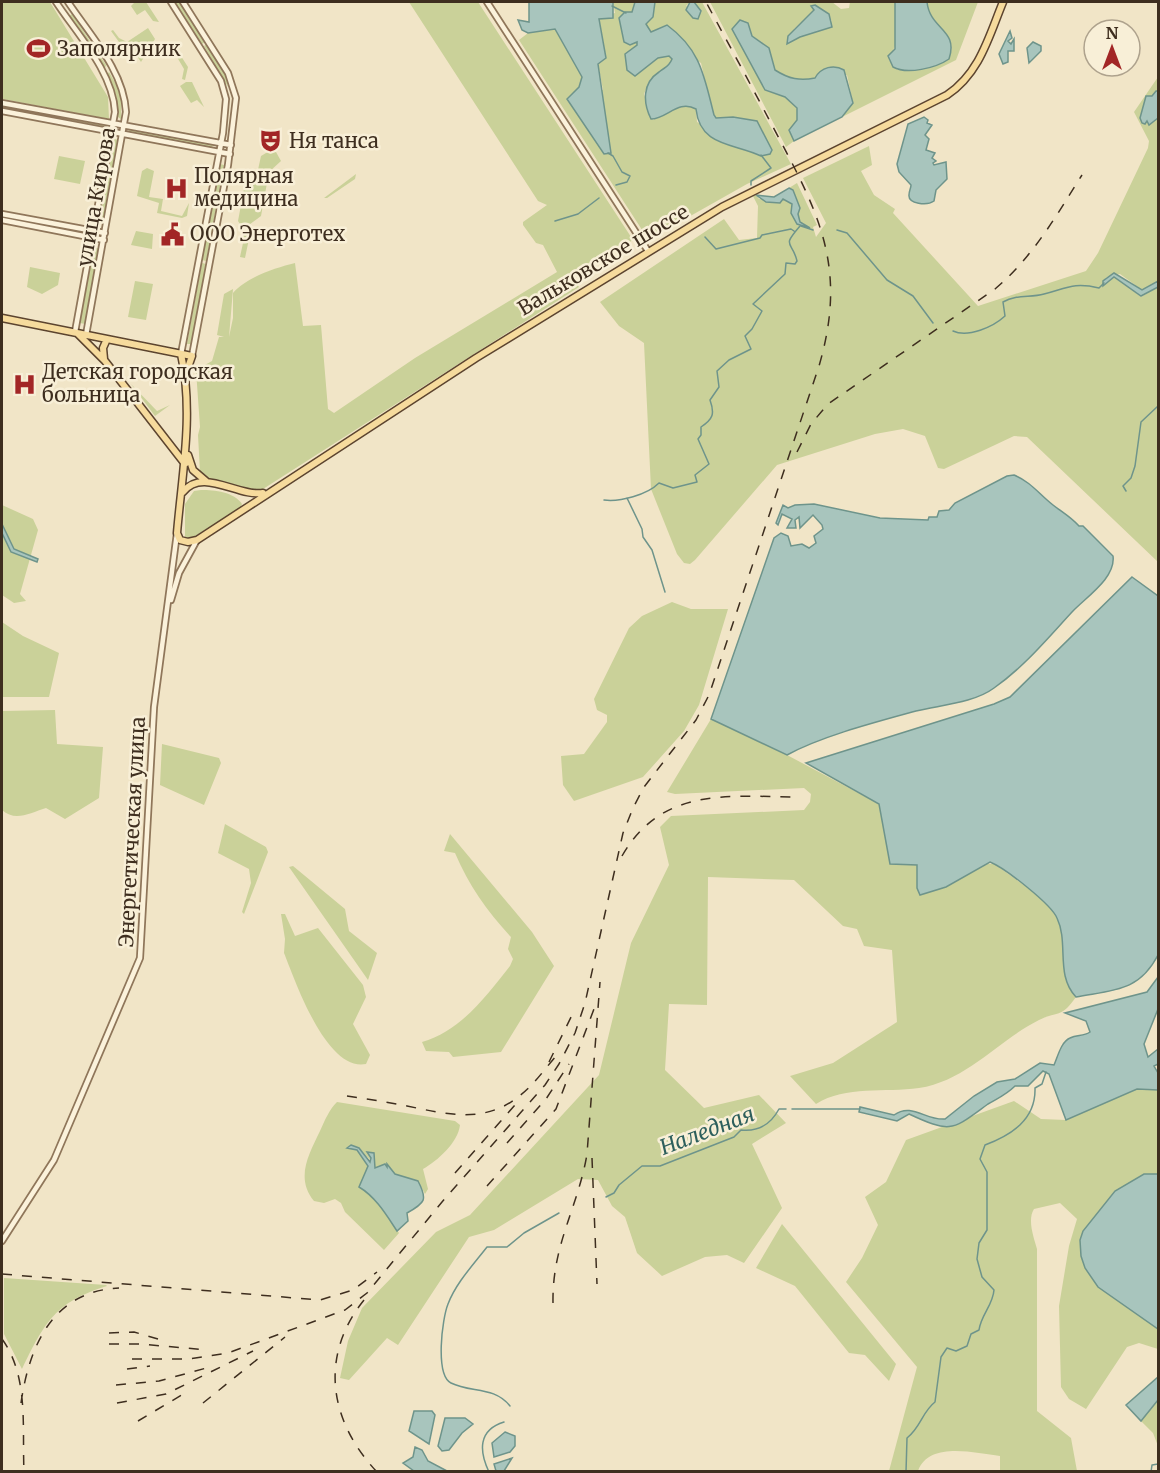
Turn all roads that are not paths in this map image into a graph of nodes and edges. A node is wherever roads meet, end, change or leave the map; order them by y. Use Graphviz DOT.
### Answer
graph roads {
  1 [pos="56,2"];
  2 [pos="68,2"];
  3 [pos="171,2"];
  4 [pos="183,2"];
  5 [pos="488,2"];
  6 [pos="1003,2"];
  7 [pos="111,67"];
  8 [pos="103,73"];
  9 [pos="235,93"];
  10 [pos="225,95"];
  11 [pos="2,103"];
  12 [pos="2,111"];
  13 [pos="115,124"];
  14 [pos="125,126"];
  15 [pos="113,132"];
  16 [pos="123,134"];
  17 [pos="221,143"];
  18 [pos="231,145"];
  19 [pos="219,152"];
  20 [pos="230,154"];
  21 [pos="2,213"];
  22 [pos="26,218"];
  23 [pos="2,220"];
  24 [pos="24,225"];
  25 [pos="94,231"];
  26 [pos="105,233"];
  27 [pos="93,238"];
  28 [pos="104,240"];
  29 [pos="648,251"];
  30 [pos="2,318"];
  31 [pos="75,332"];
  32 [pos="86,335"];
  33 [pos="107,339"];
  34 [pos="181,354"];
  35 [pos="192,356"];
  36 [pos="105,361"];
  37 [pos="186,374"];
  38 [pos="187,451"];
  39 [pos="185,464"];
  40 [pos="208,482"];
  41 [pos="267,492"];
  42 [pos="182,494"];
  43 [pos="245,495"];
  44 [pos="244,508"];
  45 [pos="176,536"];
  46 [pos="197,540"];
  47 [pos="168,608"];
  48 [pos="2,1241"];
  1 -- 8 [label="street, улица Кирова"];
  2 -- 7 [label="street, улица Кирова"];
  3 -- 10 [label="street"];
  4 -- 9 [label="street"];
  5 -- 29 [label="street"];
  6 -- 29 [label="main road, Вальковское шоссе"];
  7 -- 8 [label="street"];
  7 -- 14 [label="street, улица Кирова"];
  8 -- 13 [label="street, улица Кирова"];
  9 -- 10 [label="street"];
  9 -- 18 [label="street"];
  10 -- 17 [label="street"];
  11 -- 13 [label="street"];
  12 -- 15 [label="street"];
  13 -- 14 [label="street"];
  13 -- 15 [label="street, улица Кирова"];
  14 -- 16 [label="street, улица Кирова"];
  14 -- 17 [label="street"];
  15 -- 16 [label="street"];
  15 -- 25 [label="street, улица Кирова"];
  16 -- 19 [label="street"];
  16 -- 26 [label="street, улица Кирова"];
  17 -- 18 [label="street"];
  17 -- 19 [label="street"];
  18 -- 20 [label="street"];
  19 -- 20 [label="street"];
  19 -- 34 [label="street"];
  20 -- 35 [label="street"];
  21 -- 22 [label="street"];
  22 -- 24 [label="street"];
  22 -- 25 [label="street"];
  23 -- 24 [label="street"];
  24 -- 27 [label="street"];
  25 -- 26 [label="street"];
  25 -- 27 [label="street, улица Кирова"];
  26 -- 28 [label="street, улица Кирова"];
  27 -- 28 [label="street"];
  27 -- 31 [label="street, улица Кирова"];
  28 -- 32 [label="street, улица Кирова"];
  29 -- 41 [label="main road, Вальковское шоссе"];
  30 -- 31 [label="main road"];
  31 -- 32 [label="main road"];
  31 -- 36 [label="main road"];
  32 -- 33 [label="main road"];
  33 -- 34 [label="main road"];
  33 -- 36 [label="main road"];
  34 -- 35 [label="main road"];
  34 -- 37 [label="main road"];
  35 -- 37 [label="main road"];
  36 -- 39 [label="main road"];
  37 -- 38 [label="main road"];
  38 -- 39 [label="main road"];
  38 -- 40 [label="main road"];
  39 -- 42 [label="main road"];
  40 -- 42 [label="main road"];
  40 -- 43 [label="main road"];
  41 -- 43 [label="main road"];
  41 -- 44 [label="main road, Вальковское шоссе"];
  42 -- 45 [label="main road"];
  43 -- 44 [label="main road"];
  44 -- 46 [label="main road, Вальковское шоссе"];
  45 -- 46 [label="main road, Вальковское шоссе"];
  45 -- 47 [label="street"];
  46 -- 47 [label="street, Вальковское шоссе"];
  47 -- 48 [label="street, Энергетическая улица"];
}
